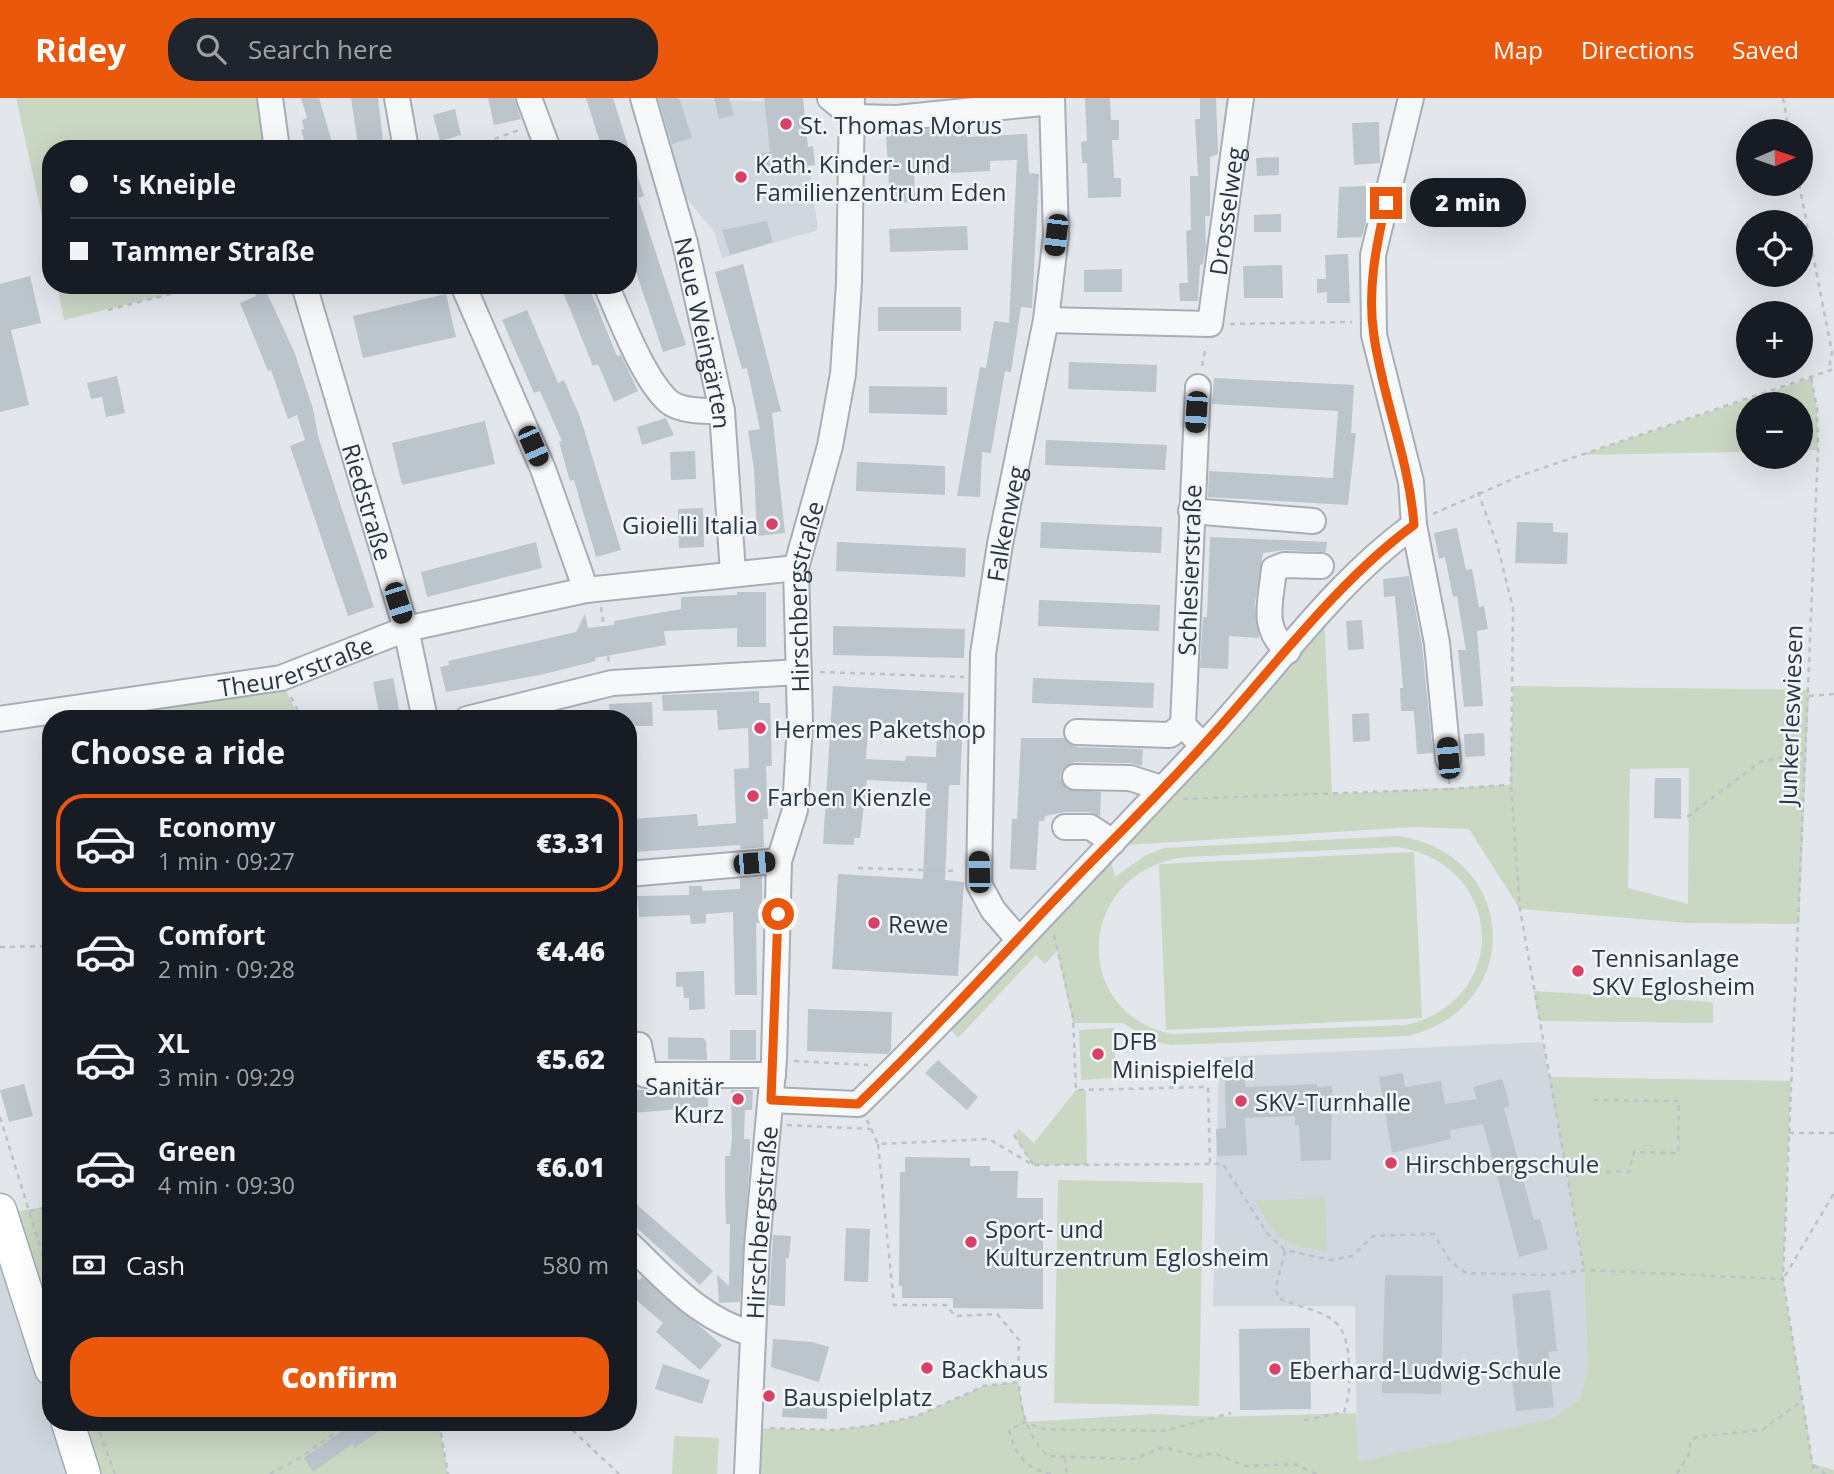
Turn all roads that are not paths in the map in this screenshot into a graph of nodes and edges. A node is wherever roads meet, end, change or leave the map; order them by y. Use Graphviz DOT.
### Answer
graph roads {
  1 [pos="270,98"];
  2 [pos="397,98"];
  3 [pos="529,98"];
  4 [pos="643,98"];
  5 [pos="830,98"];
  6 [pos="1241,98"];
  7 [pos="1411,98"];
  8 [pos="1053,99"];
  9 [pos="852,107"];
  10 [pos="277,140"];
  11 [pos="404,140"];
  12 [pos="545,140"];
  13 [pos="307,294"];
  14 [pos="467,294"];
  15 [pos="610,294"];
  16 [pos="1046,320"];
  17 [pos="1198,387"];
  18 [pos="722,411"];
  19 [pos="1191,511"];
  20 [pos="1313,521"];
  21 [pos="1414,525"];
  22 [pos="1321,566"];
  23 [pos="796,568"];
  24 [pos="733,573"];
  25 [pos="592,589"];
  26 [pos="406,629"];
  27 [pos="1288,651"];
  28 [pos="799,671"];
  29 [pos="62,710"];
  30 [pos="423,710"];
  31 [pos="503,710"];
  32 [pos="42,713"];
  33 [pos="0,719"];
  34 [pos="1183,725"];
  35 [pos="1077,732"];
  36 [pos="1203,746"];
  37 [pos="1448,758"];
  38 [pos="1075,777"];
  39 [pos="1168,793"];
  40 [pos="1065,827"];
  41 [pos="1113,842"];
  42 [pos="779,861"];
  43 [pos="637,873"];
  44 [pos="1018,939"];
  45 [pos="637,1045"];
  46 [pos="772,1090"];
  47 [pos="15,1210"];
  48 [pos="637,1251"];
  49 [pos="42,1328"];
  50 [pos="753,1334"];
  51 [pos="71,1431"];
  52 [pos="84,1474"];
  53 [pos="747,1474"];
  1 -- 10 [label="street"];
  2 -- 11 [label="street"];
  3 -- 12 [label="street"];
  4 -- 18 [label="street, Neue Weingärten"];
  5 -- 9 [label="street"];
  6 -- 16 [label="street, Drosselweg"];
  7 -- 21 [label="street"];
  8 -- 9 [label="street"];
  8 -- 16 [label="street, Falkenweg"];
  9 -- 23 [label="street, Hirschbergstraße"];
  13 -- 26 [label="street, Riedstraße"];
  14 -- 25 [label="street"];
  15 -- 18 [label="street"];
  16 -- 44 [label="street, Falkenweg"];
  17 -- 19 [label="street, Schlesierstraße"];
  18 -- 24 [label="street, Neue Weingärten"];
  19 -- 20 [label="street"];
  19 -- 34 [label="street, Schlesierstraße"];
  21 -- 27 [label="street"];
  21 -- 37 [label="street"];
  22 -- 27 [label="street"];
  23 -- 24 [label="street, Theurerstraße"];
  23 -- 28 [label="street, Hirschbergstraße"];
  24 -- 25 [label="street, Theurerstraße"];
  25 -- 26 [label="street, Theurerstraße"];
  26 -- 29 [label="street, Theurerstraße"];
  26 -- 30 [label="street, Riedstraße"];
  27 -- 36 [label="street"];
  28 -- 31 [label="street"];
  28 -- 42 [label="street, Hirschbergstraße"];
  32 -- 33 [label="street, Theurerstraße"];
  34 -- 35 [label="street"];
  34 -- 36 [label="street"];
  36 -- 39 [label="street"];
  38 -- 39 [label="street"];
  39 -- 41 [label="street"];
  40 -- 41 [label="street"];
  41 -- 44 [label="street"];
  42 -- 43 [label="street"];
  42 -- 46 [label="street, Hirschbergstraße"];
  44 -- 46 [label="street"];
  45 -- 46 [label="street"];
  46 -- 50 [label="street, Hirschbergstraße"];
  47 -- 49 [label="main road"];
  48 -- 50 [label="street"];
  50 -- 53 [label="street, Hirschbergstraße"];
  51 -- 52 [label="main road"];
}
